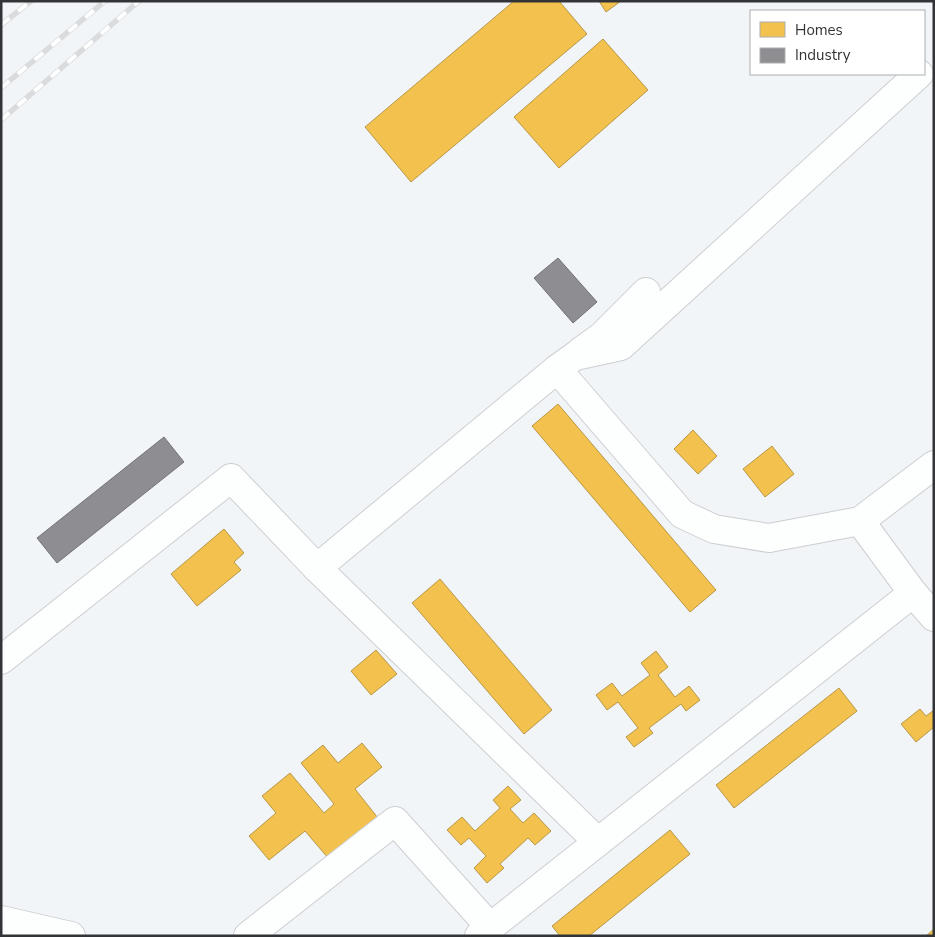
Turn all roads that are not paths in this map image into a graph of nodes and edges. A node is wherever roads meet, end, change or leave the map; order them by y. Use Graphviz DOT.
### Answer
graph roads {
  1 [pos="918,75"];
  2 [pos="646,292"];
  3 [pos="566,362"];
  4 [pos="934,465"];
  5 [pos="860,521"];
  6 [pos="317,568"];
  7 [pos="914,593"];
  8 [pos="934,617"];
  9 [pos="1,660"];
  10 [pos="597,842"];
  11 [pos="1,920"];
  12 [pos="484,932"];
  13 [pos="71,936"];
  14 [pos="248,936"];
  1 -- 3 [label="street"];
  2 -- 3 [label="street"];
  3 -- 5 [label="street"];
  3 -- 6 [label="street"];
  4 -- 5 [label="street"];
  5 -- 7 [label="street"];
  6 -- 9 [label="street"];
  6 -- 10 [label="street"];
  7 -- 8 [label="street"];
  7 -- 10 [label="street"];
  10 -- 12 [label="street"];
  11 -- 13 [label="street"];
  12 -- 14 [label="street"];
}
